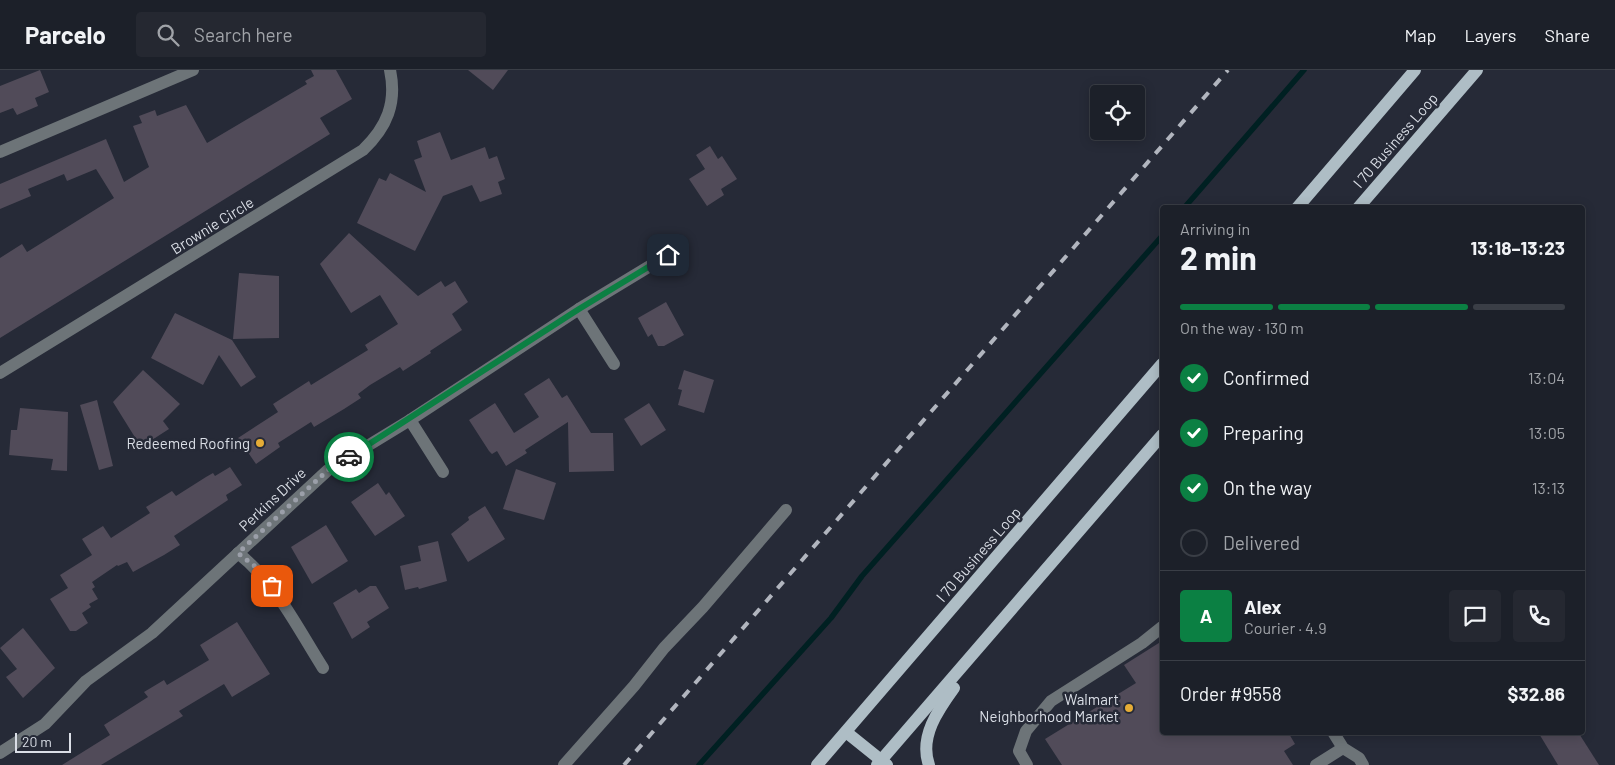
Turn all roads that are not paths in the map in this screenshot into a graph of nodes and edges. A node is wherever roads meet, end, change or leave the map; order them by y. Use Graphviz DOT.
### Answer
graph roads {
  1 [pos="193,70"];
  2 [pos="390,70"];
  3 [pos="1415,70"];
  4 [pos="1477,70"];
  5 [pos="0,152"];
  6 [pos="1300,205"];
  7 [pos="1361,205"];
  8 [pos="668,255"];
  9 [pos="579,309"];
  10 [pos="614,364"];
  11 [pos="1160,366"];
  12 [pos="0,373"];
  13 [pos="410,420"];
  14 [pos="1160,437"];
  15 [pos="443,472"];
  16 [pos="786,510"];
  17 [pos="238,553"];
  18 [pos="1010,611"];
  19 [pos="1160,629"];
  20 [pos="323,668"];
  21 [pos="846,732"];
  22 [pos="1336,735"];
  23 [pos="1343,748"];
  24 [pos="0,753"];
  25 [pos="882,764"];
  26 [pos="564,765"];
  27 [pos="818,765"];
  28 [pos="929,765"];
  29 [pos="1027,765"];
  30 [pos="1316,765"];
  31 [pos="1363,765"];
  1 -- 5 [label="street"];
  2 -- 12 [label="street, Brownie Circle"];
  3 -- 6 [label="main road, I 70 Business Loop"];
  4 -- 7 [label="main road, I 70 Business Loop"];
  8 -- 9 [label="street, Perkins Drive"];
  9 -- 10 [label="street"];
  9 -- 13 [label="street, Perkins Drive"];
  11 -- 21 [label="main road, I 70 Business Loop"];
  13 -- 15 [label="street"];
  13 -- 17 [label="street, Perkins Drive"];
  14 -- 18 [label="main road"];
  16 -- 26 [label="street"];
  17 -- 20 [label="street"];
  17 -- 24 [label="street, Perkins Drive"];
  18 -- 25 [label="main road"];
  18 -- 28 [label="main road"];
  19 -- 29 [label="street"];
  21 -- 25 [label="main road"];
  21 -- 27 [label="main road, I 70 Business Loop"];
  22 -- 23 [label="street"];
  23 -- 30 [label="street"];
  23 -- 31 [label="street"];
}
